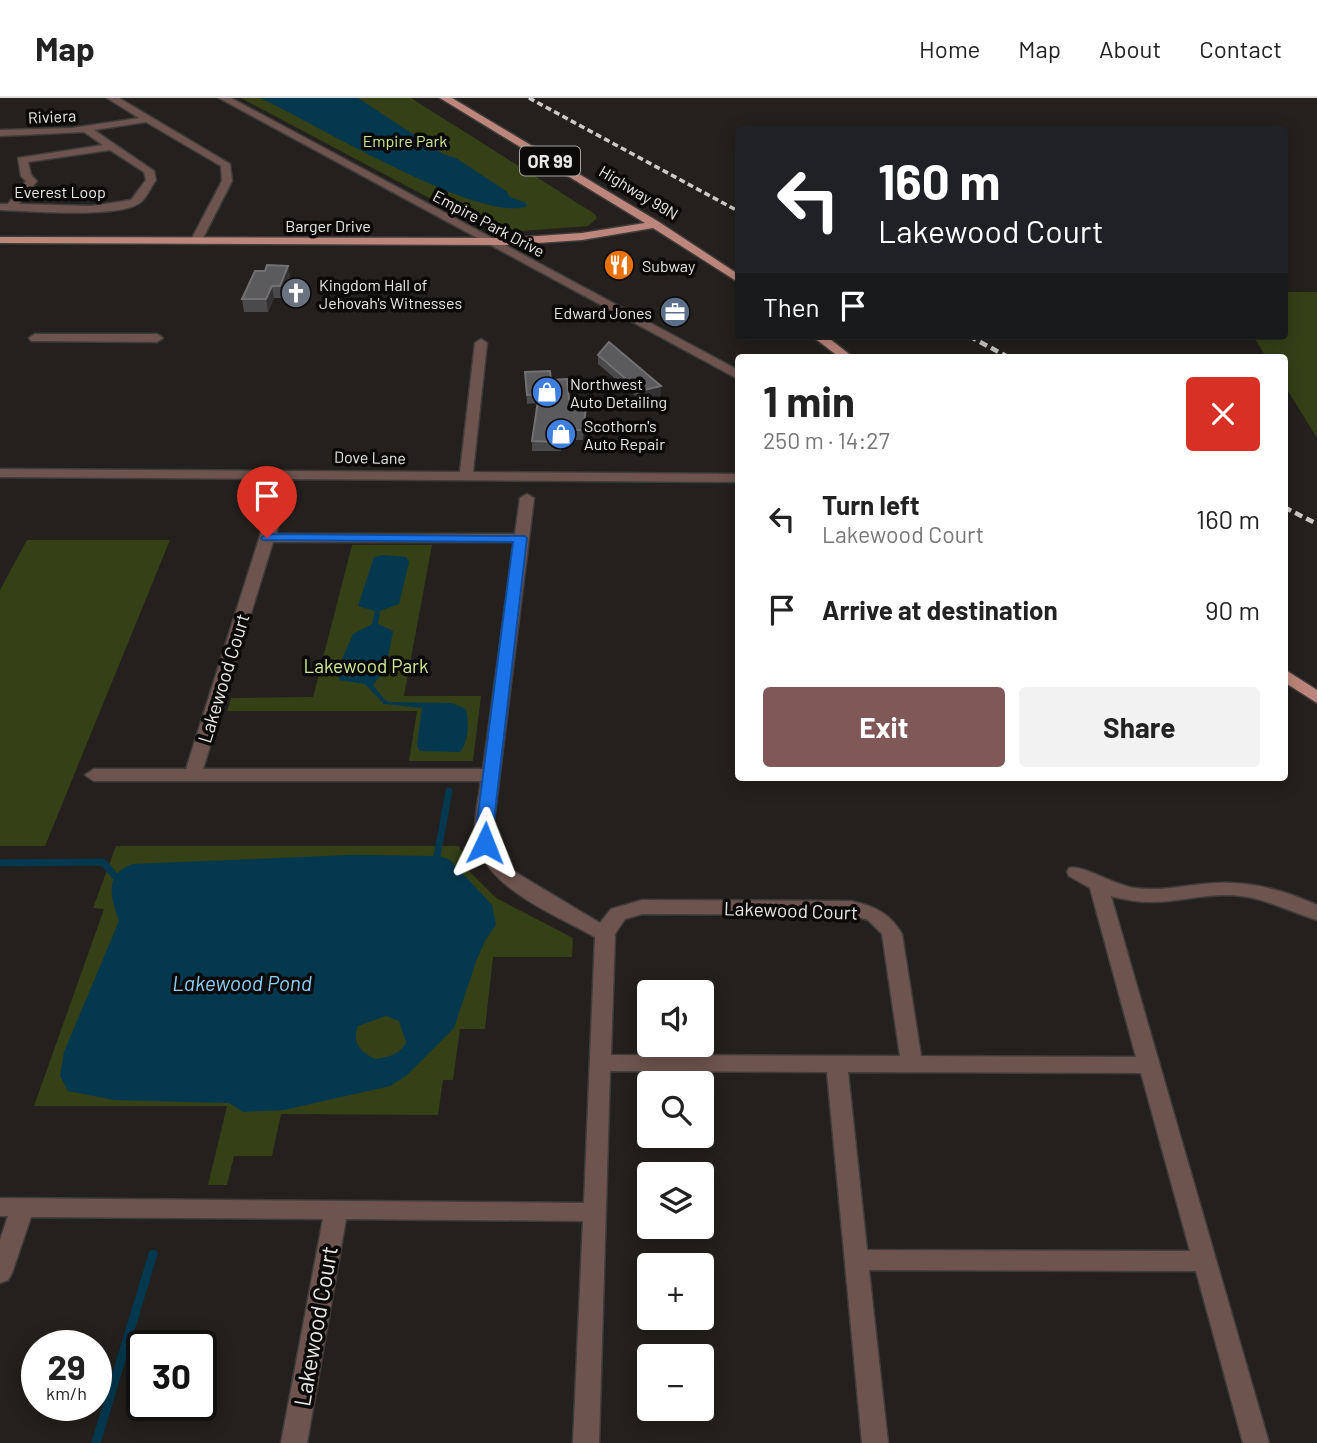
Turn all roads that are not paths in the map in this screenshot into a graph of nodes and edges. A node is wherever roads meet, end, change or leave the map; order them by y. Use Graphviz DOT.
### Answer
graph roads {
  1 [pos="113,98"];
  2 [pos="224,98"];
  3 [pos="445,98"];
  4 [pos="148,119"];
  5 [pos="87,130"];
  6 [pos="0,133"];
  7 [pos="110,147"];
  8 [pos="6,207"];
  9 [pos="655,224"];
  10 [pos="0,240"];
  11 [pos="197,240"];
  12 [pos="491,242"];
  13 [pos="735,277"];
  14 [pos="35,338"];
  15 [pos="157,338"];
  16 [pos="824,340"];
  17 [pos="481,343"];
  18 [pos="843,354"];
  19 [pos="735,373"];
  20 [pos="0,473"];
  21 [pos="286,474"];
  22 [pos="466,477"];
  23 [pos="735,478"];
  24 [pos="527,498"];
  25 [pos="267,538"];
  26 [pos="520,538"];
  27 [pos="1288,677"];
  28 [pos="1317,698"];
  29 [pos="94,775"];
  30 [pos="193,775"];
  31 [pos="491,775"];
  32 [pos="1076,872"];
  33 [pos="1099,887"];
  34 [pos="1317,913"];
  35 [pos="605,934"];
  36 [pos="601,1063"];
  37 [pos="837,1064"];
  38 [pos="912,1064"];
  39 [pos="1149,1065"];
  40 [pos="12,1207"];
  41 [pos="336,1210"];
  42 [pos="593,1212"];
  43 [pos="858,1260"];
  44 [pos="1205,1261"];
  45 [pos="0,1273"];
  46 [pos="294,1443"];
  47 [pos="586,1443"];
  48 [pos="875,1443"];
  49 [pos="1256,1443"];
  1 -- 4 [label="street"];
  2 -- 12 [label="street, Empire Park Drive"];
  3 -- 9 [label="main road, Highway 99N / OR 99"];
  4 -- 5 [label="street, Riviera"];
  4 -- 11 [label="street"];
  5 -- 6 [label="street, Riviera"];
  5 -- 7 [label="street, Everest Loop"];
  7 -- 8 [label="street"];
  7 -- 8 [label="street, Everest Loop"];
  9 -- 12 [label="main road, Barger Drive"];
  9 -- 13 [label="main road, Highway 99N / OR 99"];
  10 -- 11 [label="main road, Barger Drive"];
  11 -- 12 [label="main road, Barger Drive"];
  12 -- 19 [label="street, Empire Park Drive"];
  14 -- 15 [label="street"];
  16 -- 18 [label="main road"];
  17 -- 22 [label="street"];
  20 -- 21 [label="street, Dove Lane"];
  21 -- 22 [label="street, Dove Lane"];
  21 -- 25 [label="street, Lakewood Court"];
  22 -- 23 [label="street, Dove Lane"];
  24 -- 26 [label="street"];
  25 -- 26 [label="street"];
  25 -- 30 [label="street, Lakewood Court"];
  26 -- 31 [label="street"];
  27 -- 28 [label="main road"];
  29 -- 30 [label="street"];
  30 -- 31 [label="street"];
  31 -- 35 [label="street"];
  32 -- 33 [label="street"];
  33 -- 34 [label="street"];
  33 -- 39 [label="street"];
  35 -- 36 [label="street"];
  35 -- 38 [label="street, Lakewood Court"];
  36 -- 37 [label="street"];
  36 -- 42 [label="street"];
  37 -- 38 [label="street"];
  37 -- 43 [label="street"];
  38 -- 39 [label="street"];
  39 -- 44 [label="street"];
  40 -- 41 [label="street"];
  40 -- 45 [label="street"];
  41 -- 42 [label="street"];
  41 -- 46 [label="street, Lakewood Court"];
  42 -- 47 [label="street"];
  43 -- 44 [label="street"];
  43 -- 48 [label="street"];
  44 -- 49 [label="street"];
}
